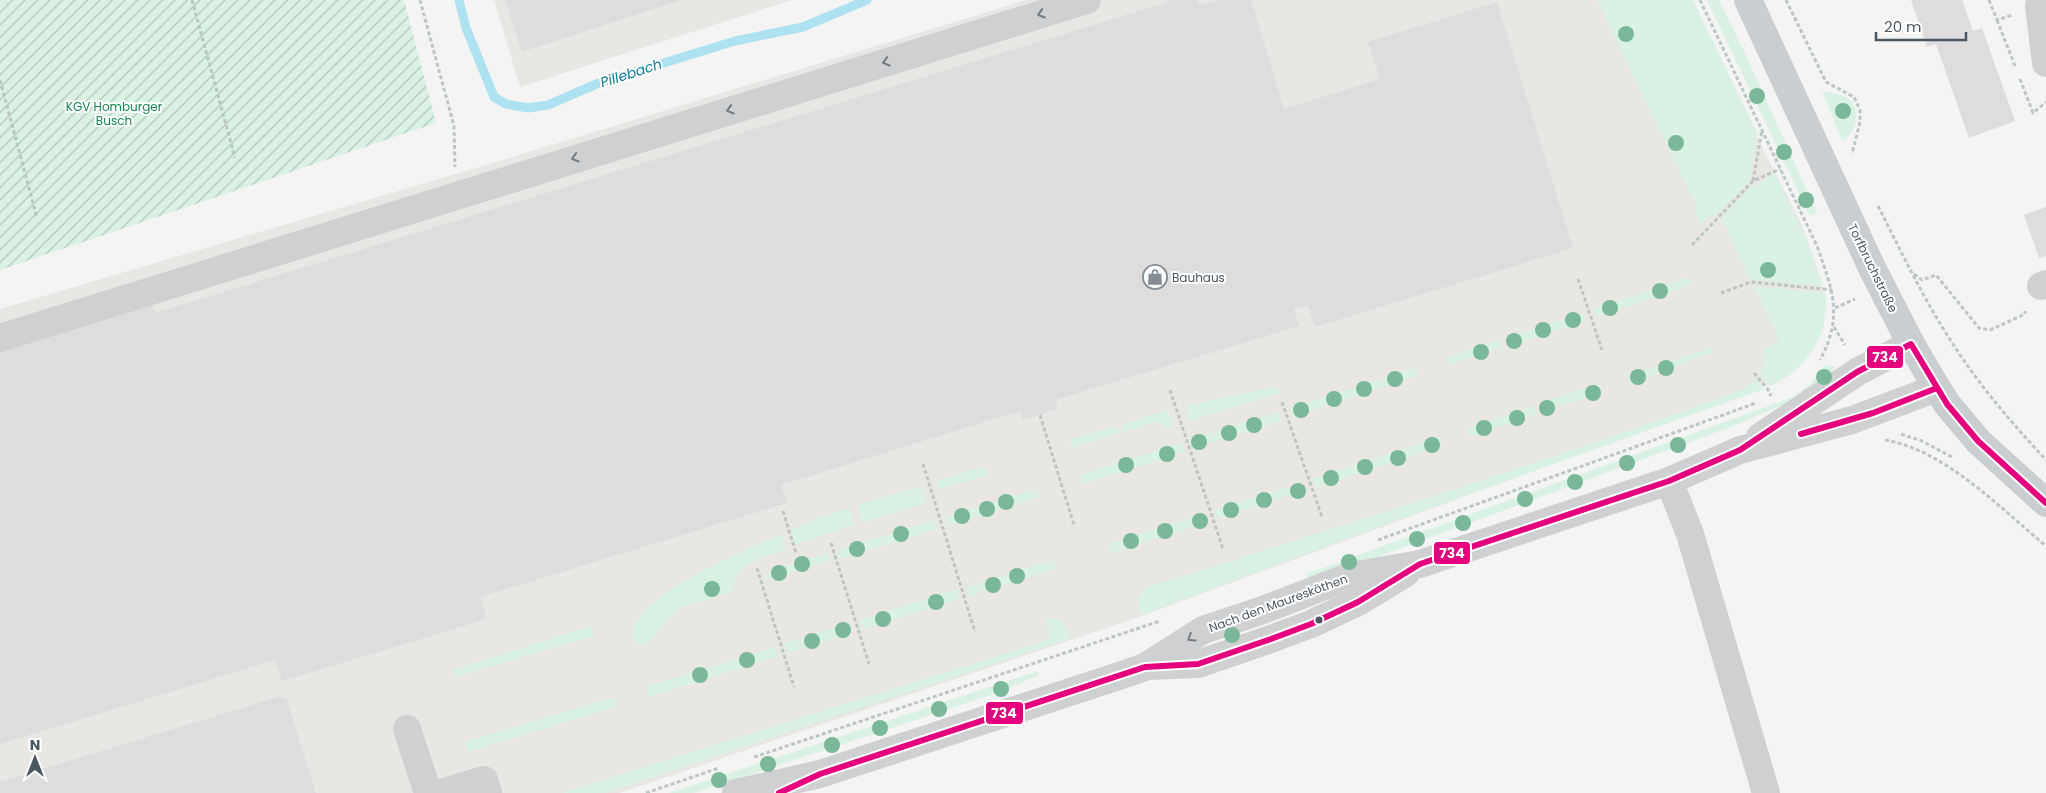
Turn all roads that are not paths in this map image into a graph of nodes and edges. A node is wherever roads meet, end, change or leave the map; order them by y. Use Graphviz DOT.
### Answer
graph roads {
  1 [pos="1087,0"];
  2 [pos="1748,0"];
  3 [pos="2046,4"];
  4 [pos="2046,63"];
  5 [pos="0,338"];
  6 [pos="1911,344"];
  7 [pos="1937,388"];
  8 [pos="1740,450"];
  9 [pos="1669,481"];
  10 [pos="2046,503"];
  11 [pos="407,729"];
  12 [pos="820,774"];
  13 [pos="428,793"];
  14 [pos="441,793"];
  15 [pos="488,793"];
  16 [pos="736,793"];
  17 [pos="779,793"];
  18 [pos="1766,793"];
  1 -- 5 [label="street, one-way"];
  2 -- 6 [label="main road, Torfbruchstraße"];
  3 -- 4 [label="street"];
  6 -- 7 [label="main road, Torfbruchstraße"];
  6 -- 8 [label="street, Nach den Mauresköthen"];
  7 -- 8 [label="street, Nach den Mauresköthen"];
  7 -- 10 [label="main road, Torfbruchstraße"];
  8 -- 9 [label="street, Nach den Mauresköthen"];
  9 -- 12 [label="street, Nach den Mauresköthen"];
  9 -- 18 [label="street"];
  11 -- 13 [label="street"];
  12 -- 16 [label="street, Nach den Mauresköthen"];
  12 -- 17 [label="street, Nach den Mauresköthen"];
  14 -- 15 [label="street"];
}
